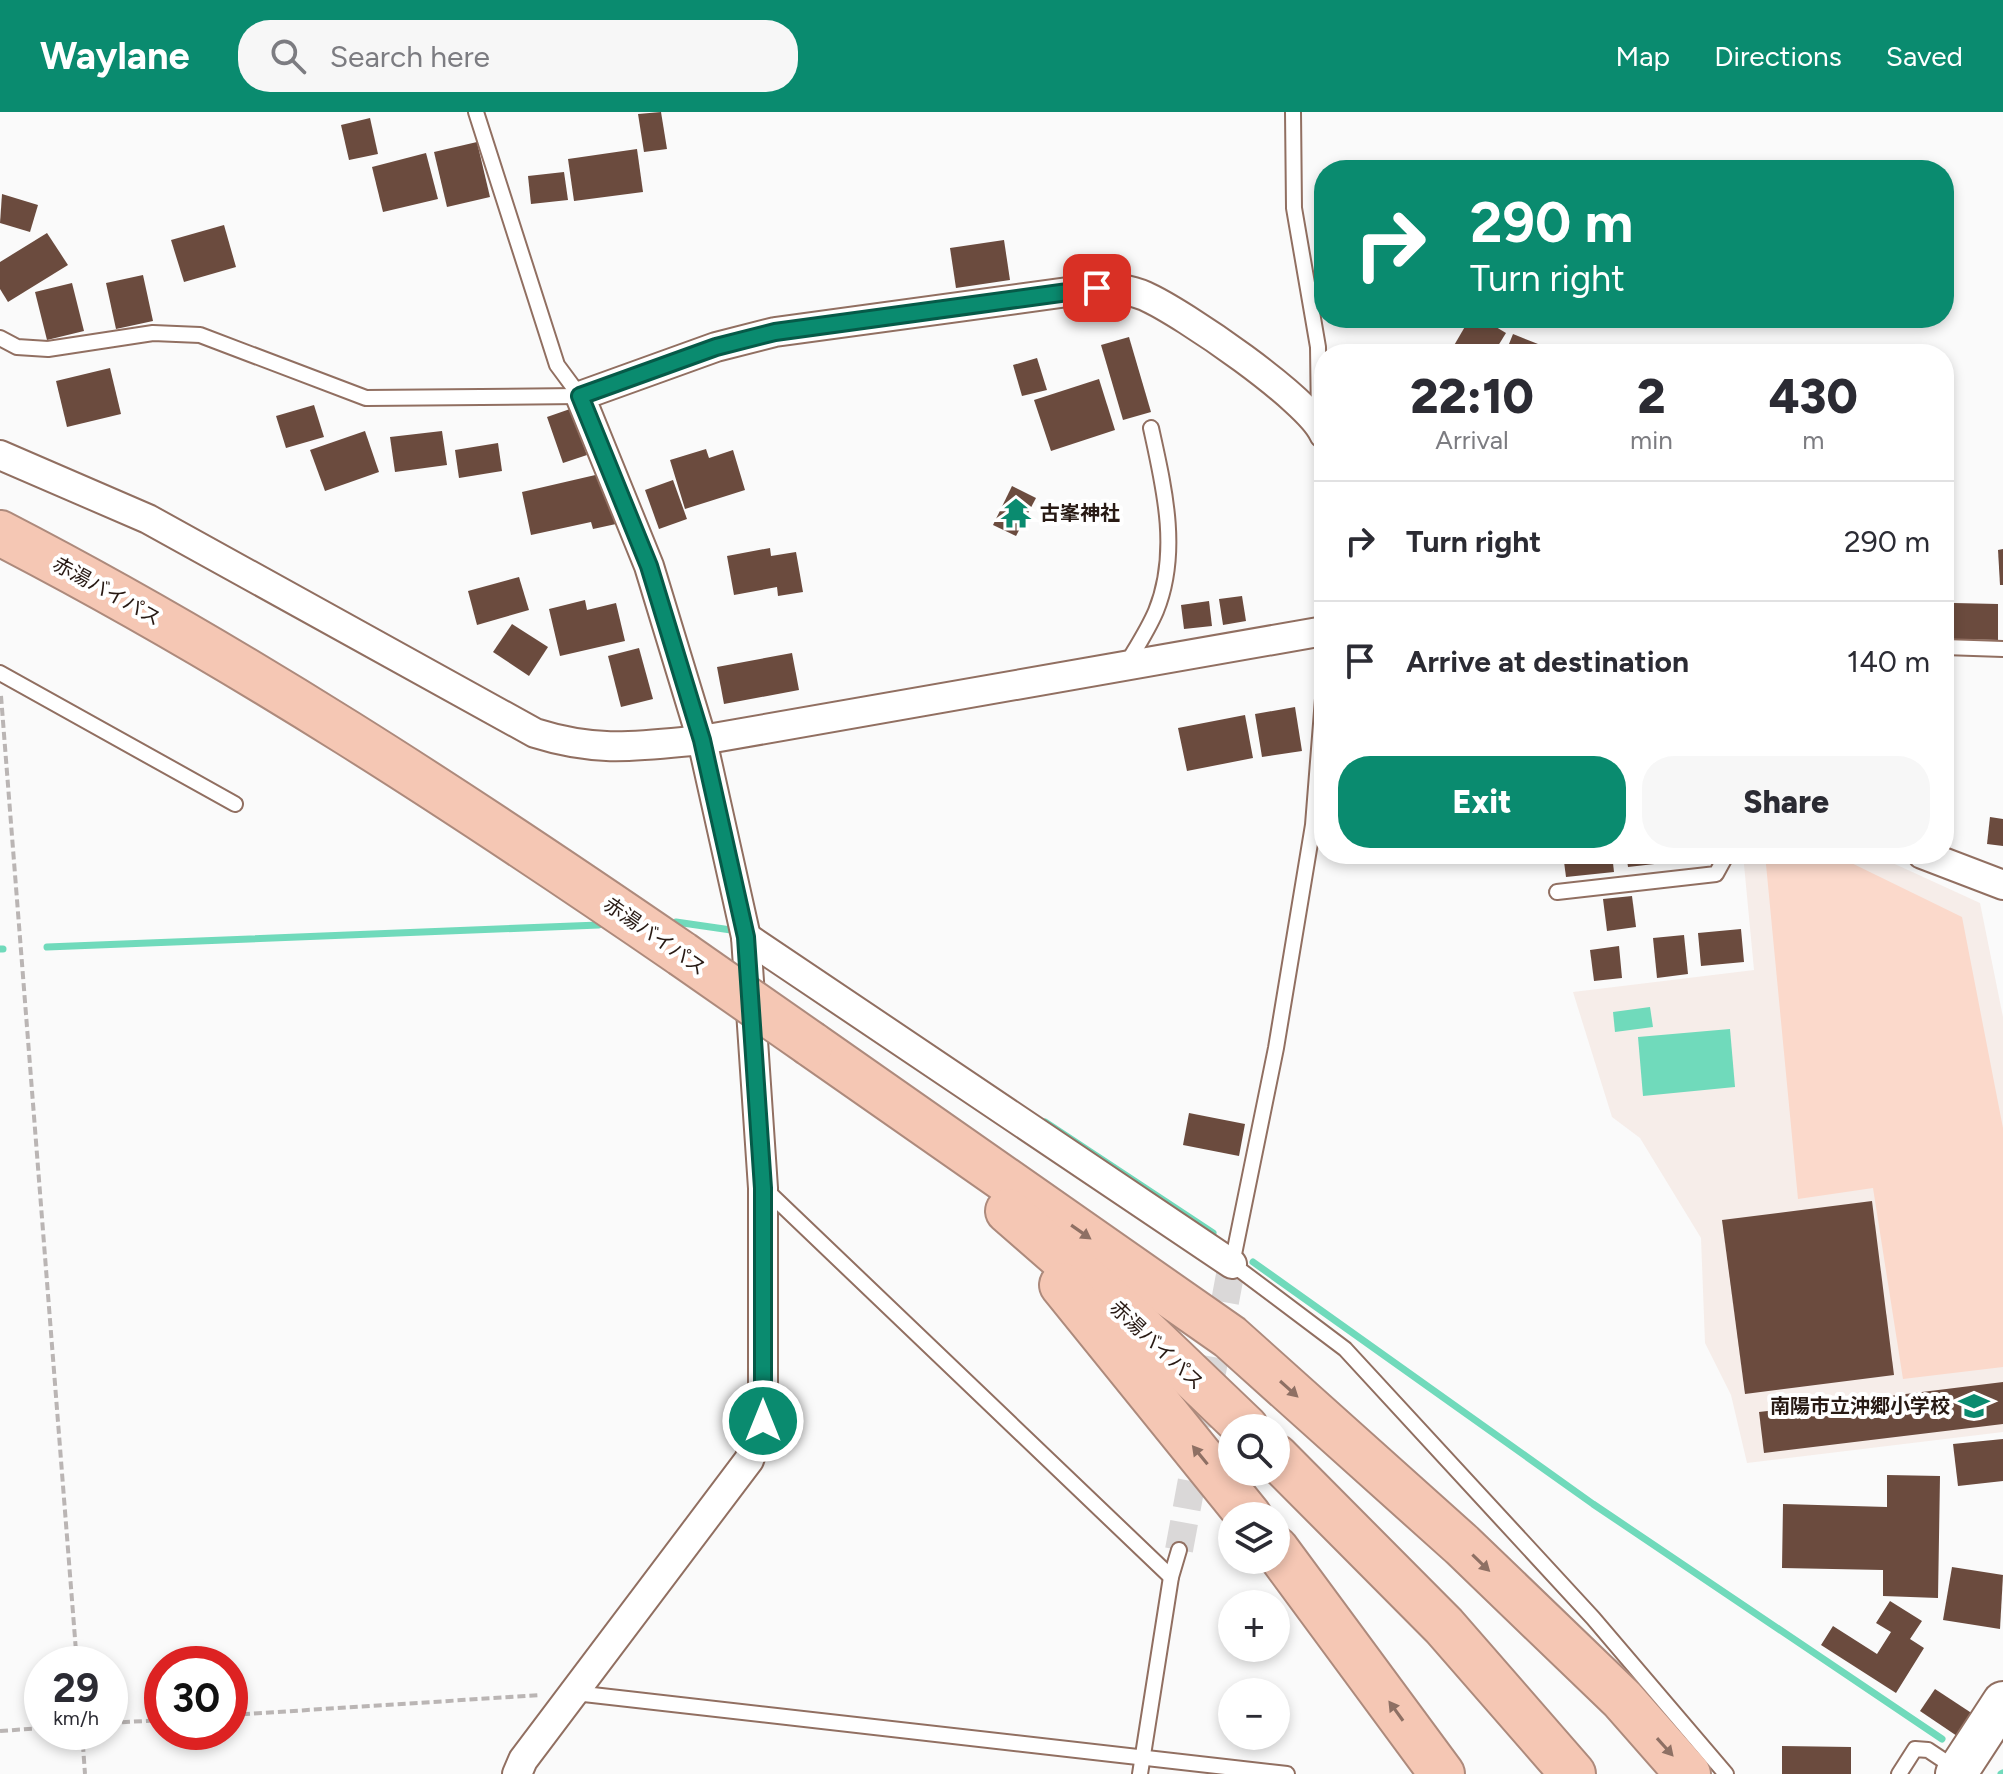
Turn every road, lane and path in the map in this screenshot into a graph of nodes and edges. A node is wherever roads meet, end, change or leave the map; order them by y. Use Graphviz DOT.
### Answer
graph roads {
  1 [pos="476,112"];
  2 [pos="1293,112"];
  3 [pos="1314,324"];
  4 [pos="0,338"];
  5 [pos="580,396"];
  6 [pos="1314,421"];
  7 [pos="1151,428"];
  8 [pos="0,455"];
  9 [pos="0,533"];
  10 [pos="1314,633"];
  11 [pos="1954,647"];
  12 [pos="2003,649"];
  13 [pos="1126,666"];
  14 [pos="0,673"];
  15 [pos="0,682"];
  16 [pos="702,740"];
  17 [pos="235,804"];
  18 [pos="1314,812"];
  19 [pos="1722,864"];
  20 [pos="1948,864"];
  21 [pos="2003,885"];
  22 [pos="1557,892"];
  23 [pos="746,937"];
  24 [pos="811,1044"];
  25 [pos="763,1188"];
  26 [pos="986,1192"];
  27 [pos="1232,1264"];
  28 [pos="1231,1414"];
  29 [pos="1290,1471"];
  30 [pos="1238,1502"];
  31 [pos="1179,1550"];
  32 [pos="1290,1568"];
  33 [pos="1171,1577"];
  34 [pos="76,1646"];
  35 [pos="575,1693"];
  36 [pos="2003,1702"];
  37 [pos="248,1714"];
  38 [pos="24,1729"];
  39 [pos="0,1731"];
  40 [pos="83,1750"];
  41 [pos="1142,1758"];
  42 [pos="1958,1772"];
  43 [pos="85,1774"];
  44 [pos="517,1774"];
  45 [pos="1140,1774"];
  46 [pos="1287,1774"];
  47 [pos="1442,1774"];
  48 [pos="1573,1774"];
  49 [pos="1688,1774"];
  50 [pos="1726,1774"];
  51 [pos="1899,1774"];
  1 -- 5 [label="lane"];
  2 -- 3 [label="lane"];
  4 -- 5 [label="lane"];
  5 -- 6 [label="street"];
  5 -- 16 [label="street"];
  7 -- 13 [label="lane"];
  8 -- 16 [label="street"];
  9 -- 24 [label="highway, 赤湯バイパス, bridge"];
  10 -- 13 [label="street"];
  11 -- 12 [label="lane"];
  13 -- 16 [label="street"];
  14 -- 17 [label="lane"];
  15 -- 34 [label="path"];
  16 -- 23 [label="street"];
  18 -- 27 [label="lane"];
  19 -- 22 [label="lane"];
  20 -- 21 [label="street"];
  23 -- 25 [label="street"];
  23 -- 27 [label="street"];
  24 -- 26 [label="highway, 赤湯バイパス"];
  24 -- 49 [label="highway, one-way"];
  25 -- 33 [label="lane"];
  25 -- 35 [label="street"];
  26 -- 28 [label="highway, 赤湯バイパス"];
  30 -- 26 [label="highway, one-way"];
  27 -- 50 [label="lane"];
  29 -- 48 [label="highway"];
  31 -- 33 [label="lane"];
  47 -- 32 [label="highway, one-way"];
  33 -- 41 [label="lane"];
  35 -- 37 [label="path"];
  35 -- 41 [label="lane"];
  35 -- 44 [label="street"];
  36 -- 42 [label="main road"];
  38 -- 39 [label="path"];
  40 -- 43 [label="path"];
  41 -- 45 [label="lane"];
  41 -- 46 [label="lane"];
  42 -- 51 [label="lane"];
}
